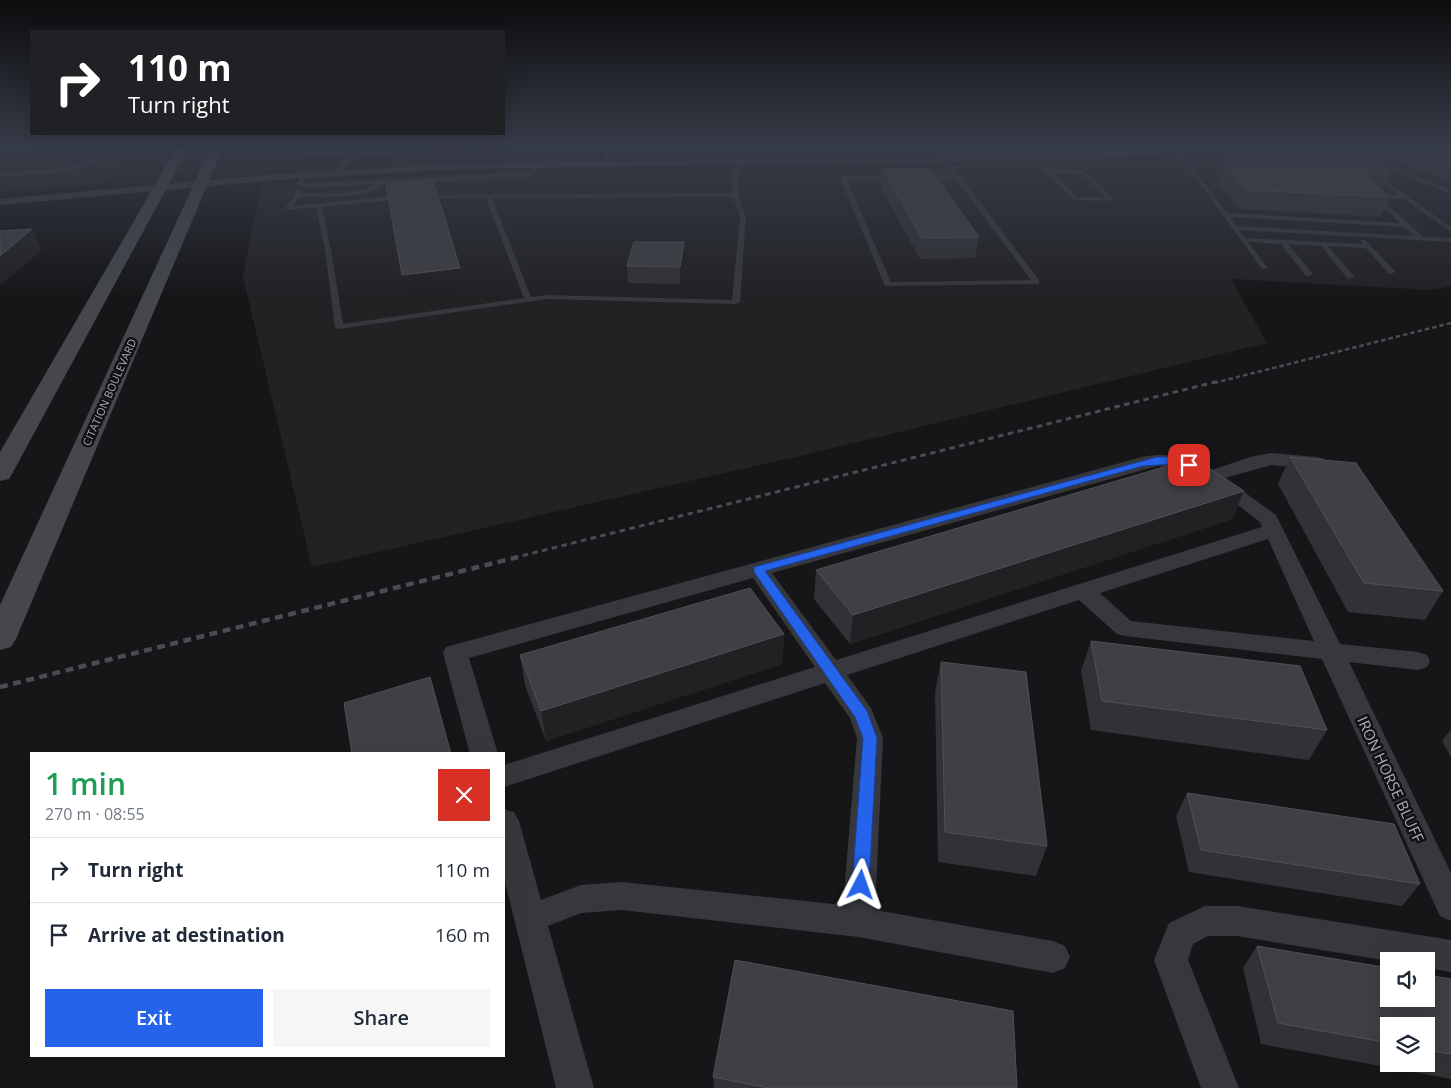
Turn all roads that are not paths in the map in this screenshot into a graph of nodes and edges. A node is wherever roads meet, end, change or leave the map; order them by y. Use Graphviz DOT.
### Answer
graph roads {
  1 [pos="488,195"];
  2 [pos="736,195"];
  3 [pos="66,196"];
  4 [pos="155,196"];
  5 [pos="195,196"];
  6 [pos="298,196"];
  7 [pos="301,196"];
  8 [pos="415,196"];
  9 [pos="432,196"];
  10 [pos="516,196"];
  11 [pos="668,196"];
  12 [pos="850,196"];
  13 [pos="972,196"];
  14 [pos="1072,196"];
  15 [pos="1107,196"];
  16 [pos="1210,196"];
  17 [pos="406,197"];
  18 [pos="1405,197"];
  19 [pos="0,202"];
  20 [pos="319,205"];
  21 [pos="1225,216"];
  22 [pos="1406,225"];
  23 [pos="1234,228"];
  24 [pos="1451,230"];
  25 [pos="1357,235"];
  26 [pos="1423,239"];
  27 [pos="1243,240"];
  28 [pos="1451,240"];
  29 [pos="1283,242"];
  30 [pos="1323,244"];
  31 [pos="1368,246"];
  32 [pos="1264,268"];
  33 [pos="1392,272"];
  34 [pos="1309,274"];
  35 [pos="1351,277"];
  36 [pos="528,300"];
  37 [pos="1339,465"];
  38 [pos="0,474"];
  39 [pos="1210,476"];
  40 [pos="1274,530"];
  41 [pos="758,569"];
  42 [pos="1083,592"];
  43 [pos="0,639"];
  44 [pos="1331,652"];
  45 [pos="1418,661"];
  46 [pos="831,671"];
  47 [pos="483,752"];
  48 [pos="505,776"];
  49 [pos="505,826"];
  50 [pos="1451,906"];
  51 [pos="531,918"];
  52 [pos="858,922"];
  53 [pos="1451,956"];
  54 [pos="1053,957"];
  55 [pos="575,1088"];
  56 [pos="1220,1088"];
  1 -- 36 [label="lane"];
  2 -- 36 [label="lane"];
  3 -- 19 [label="street"];
  4 -- 38 [label="main road"];
  5 -- 43 [label="main road, CITATION BOULEVARD"];
  6 -- 7 [label="lane"];
  6 -- 20 [label="lane"];
  8 -- 9 [label="lane"];
  10 -- 11 [label="lane"];
  12 -- 13 [label="lane"];
  14 -- 15 [label="lane"];
  16 -- 21 [label="lane"];
  17 -- 20 [label="lane"];
  18 -- 22 [label="lane"];
  18 -- 24 [label="lane"];
  20 -- 36 [label="lane"];
  21 -- 22 [label="lane"];
  21 -- 23 [label="lane"];
  22 -- 26 [label="lane"];
  23 -- 25 [label="lane"];
  23 -- 27 [label="lane"];
  25 -- 26 [label="lane"];
  25 -- 31 [label="lane"];
  26 -- 28 [label="lane"];
  27 -- 29 [label="lane"];
  27 -- 32 [label="lane"];
  29 -- 30 [label="lane"];
  29 -- 34 [label="lane"];
  30 -- 31 [label="lane"];
  30 -- 35 [label="lane"];
  31 -- 33 [label="lane"];
  37 -- 39 [label="street"];
  39 -- 40 [label="street, IRON HORSE BLUFF"];
  39 -- 41 [label="street, IRON HORSE BLUFF"];
  40 -- 42 [label="street"];
  40 -- 44 [label="street, IRON HORSE BLUFF"];
  41 -- 46 [label="street"];
  41 -- 47 [label="street, IRON HORSE BLUFF"];
  42 -- 44 [label="street"];
  42 -- 46 [label="street"];
  44 -- 45 [label="street"];
  44 -- 50 [label="street, IRON HORSE BLUFF"];
  46 -- 48 [label="street"];
  46 -- 52 [label="street"];
  49 -- 51 [label="street"];
  51 -- 52 [label="street"];
  51 -- 55 [label="street"];
  52 -- 54 [label="street"];
  53 -- 56 [label="street"];
}
